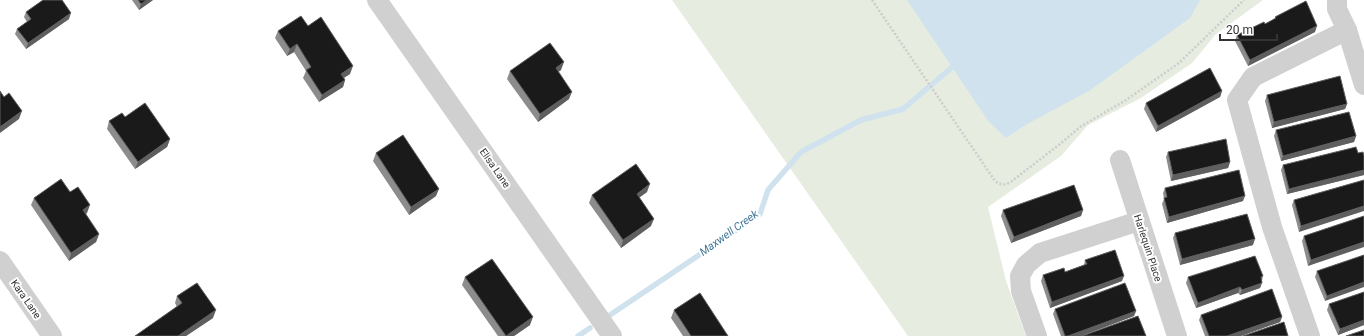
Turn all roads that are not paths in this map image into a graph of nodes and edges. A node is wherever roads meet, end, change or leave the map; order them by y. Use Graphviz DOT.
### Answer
graph roads {
  1 [pos="377,0"];
  2 [pos="1336,0"];
  3 [pos="1347,30"];
  4 [pos="1360,56"];
  5 [pos="1364,85"];
  6 [pos="1120,160"];
  7 [pos="1139,221"];
  8 [pos="0,261"];
  9 [pos="52,336"];
  10 [pos="612,336"];
  11 [pos="1037,336"];
  12 [pos="1177,336"];
  13 [pos="1310,336"];
  1 -- 10 [label="street, Elisa Lane"];
  2 -- 3 [label="street"];
  3 -- 4 [label="street"];
  3 -- 13 [label="street"];
  4 -- 5 [label="street"];
  6 -- 7 [label="street, Harlequin Place"];
  7 -- 11 [label="street"];
  7 -- 12 [label="street, Harlequin Place"];
  8 -- 9 [label="street, Kara Lane"];
}
